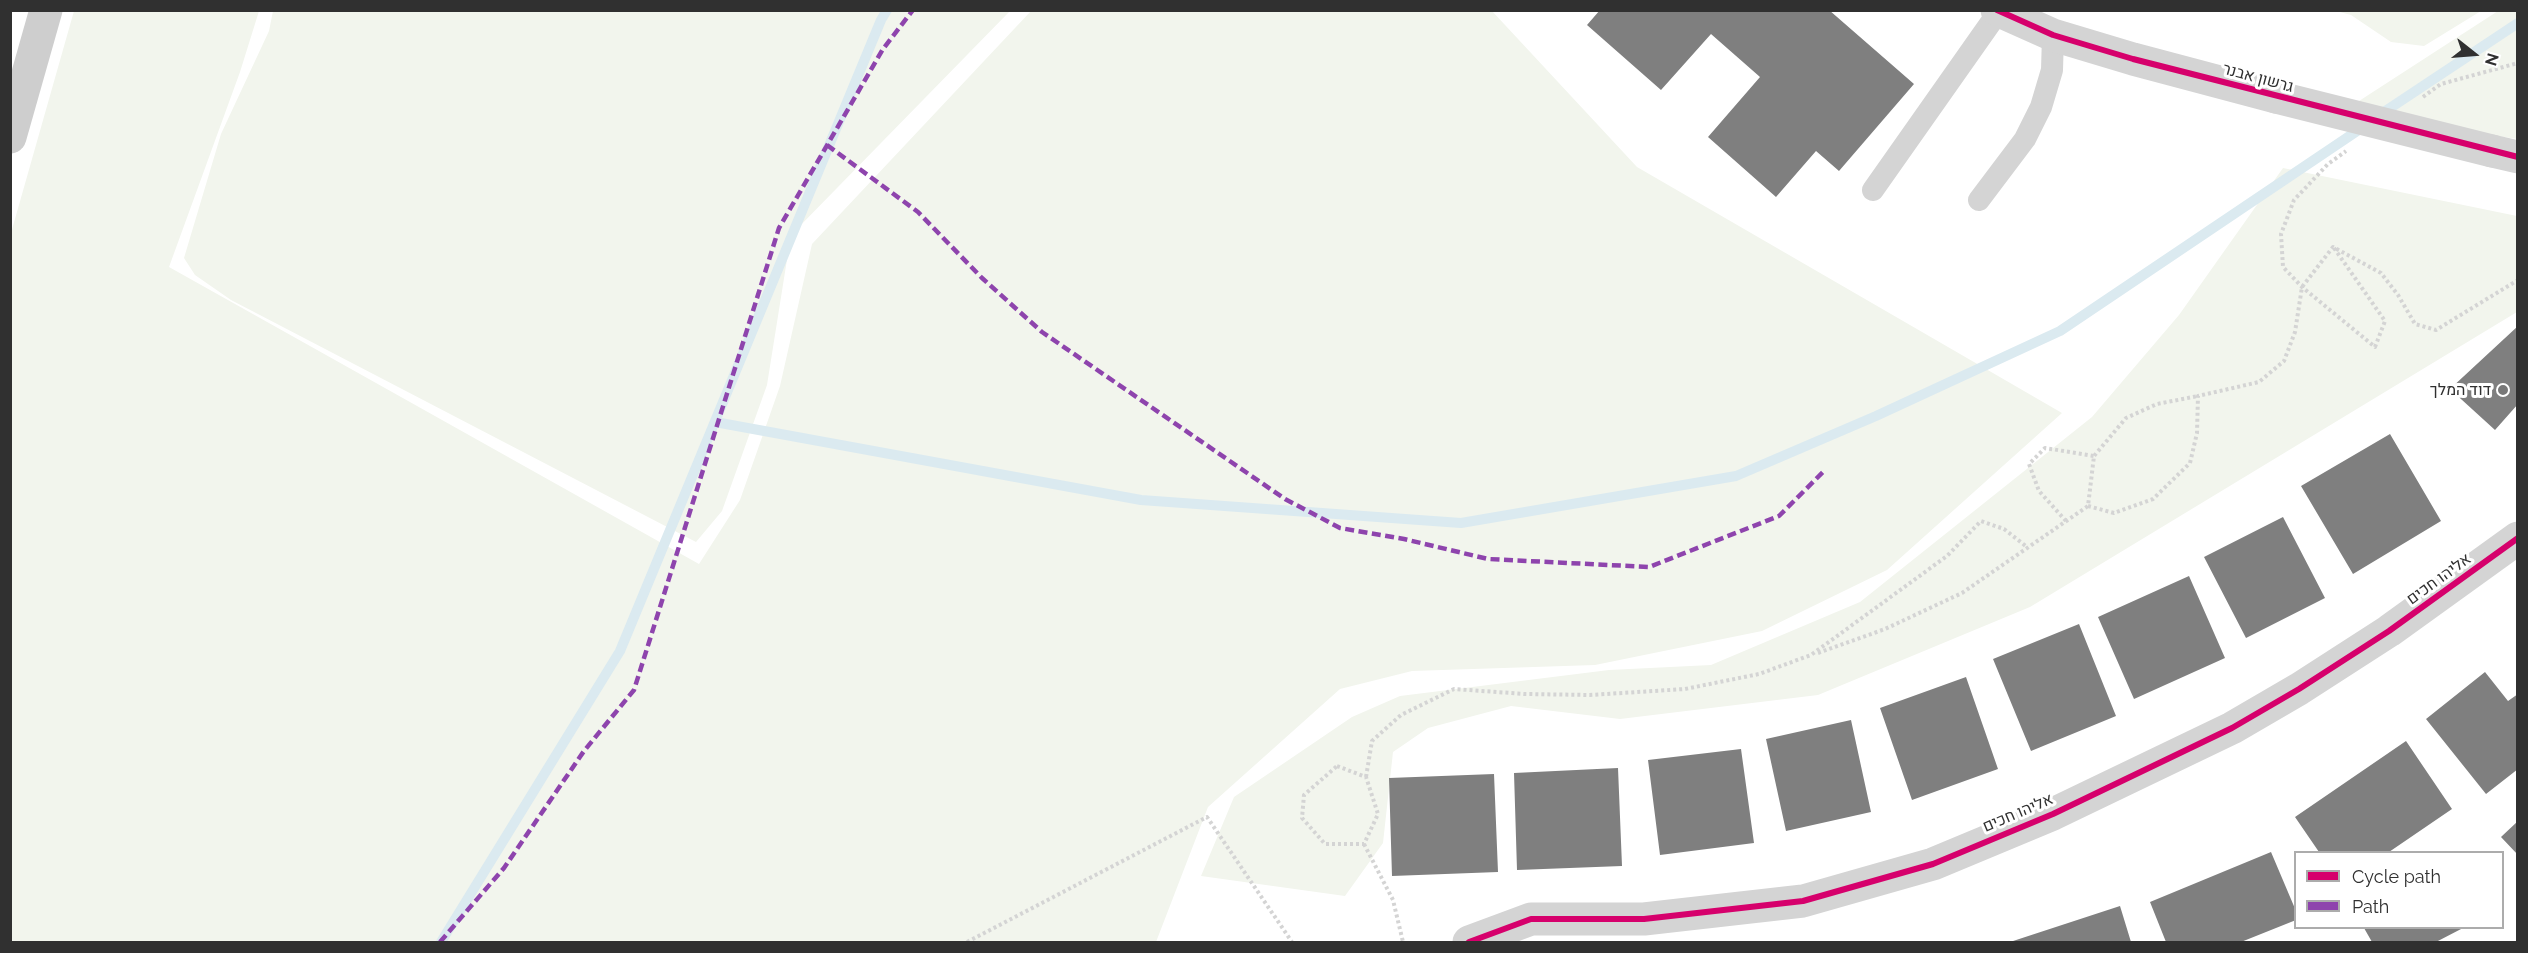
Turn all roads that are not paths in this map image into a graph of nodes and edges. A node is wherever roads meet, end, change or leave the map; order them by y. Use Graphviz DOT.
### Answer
graph roads {
  1 [pos="46,10"];
  2 [pos="1998,11"];
  3 [pos="2053,35"];
  4 [pos="10,137"];
  5 [pos="2505,154"];
  6 [pos="1872,190"];
  7 [pos="1980,200"];
  8 [pos="2517,538"];
  9 [pos="1469,942"];
  1 -- 4 [label="main road"];
  2 -- 3 [label="street, גרשון אבנר"];
  2 -- 6 [label="lane"];
  3 -- 5 [label="street, גרשון אבנר, bridge"];
  3 -- 7 [label="lane"];
  8 -- 9 [label="street, אליהו חכים"];
}
